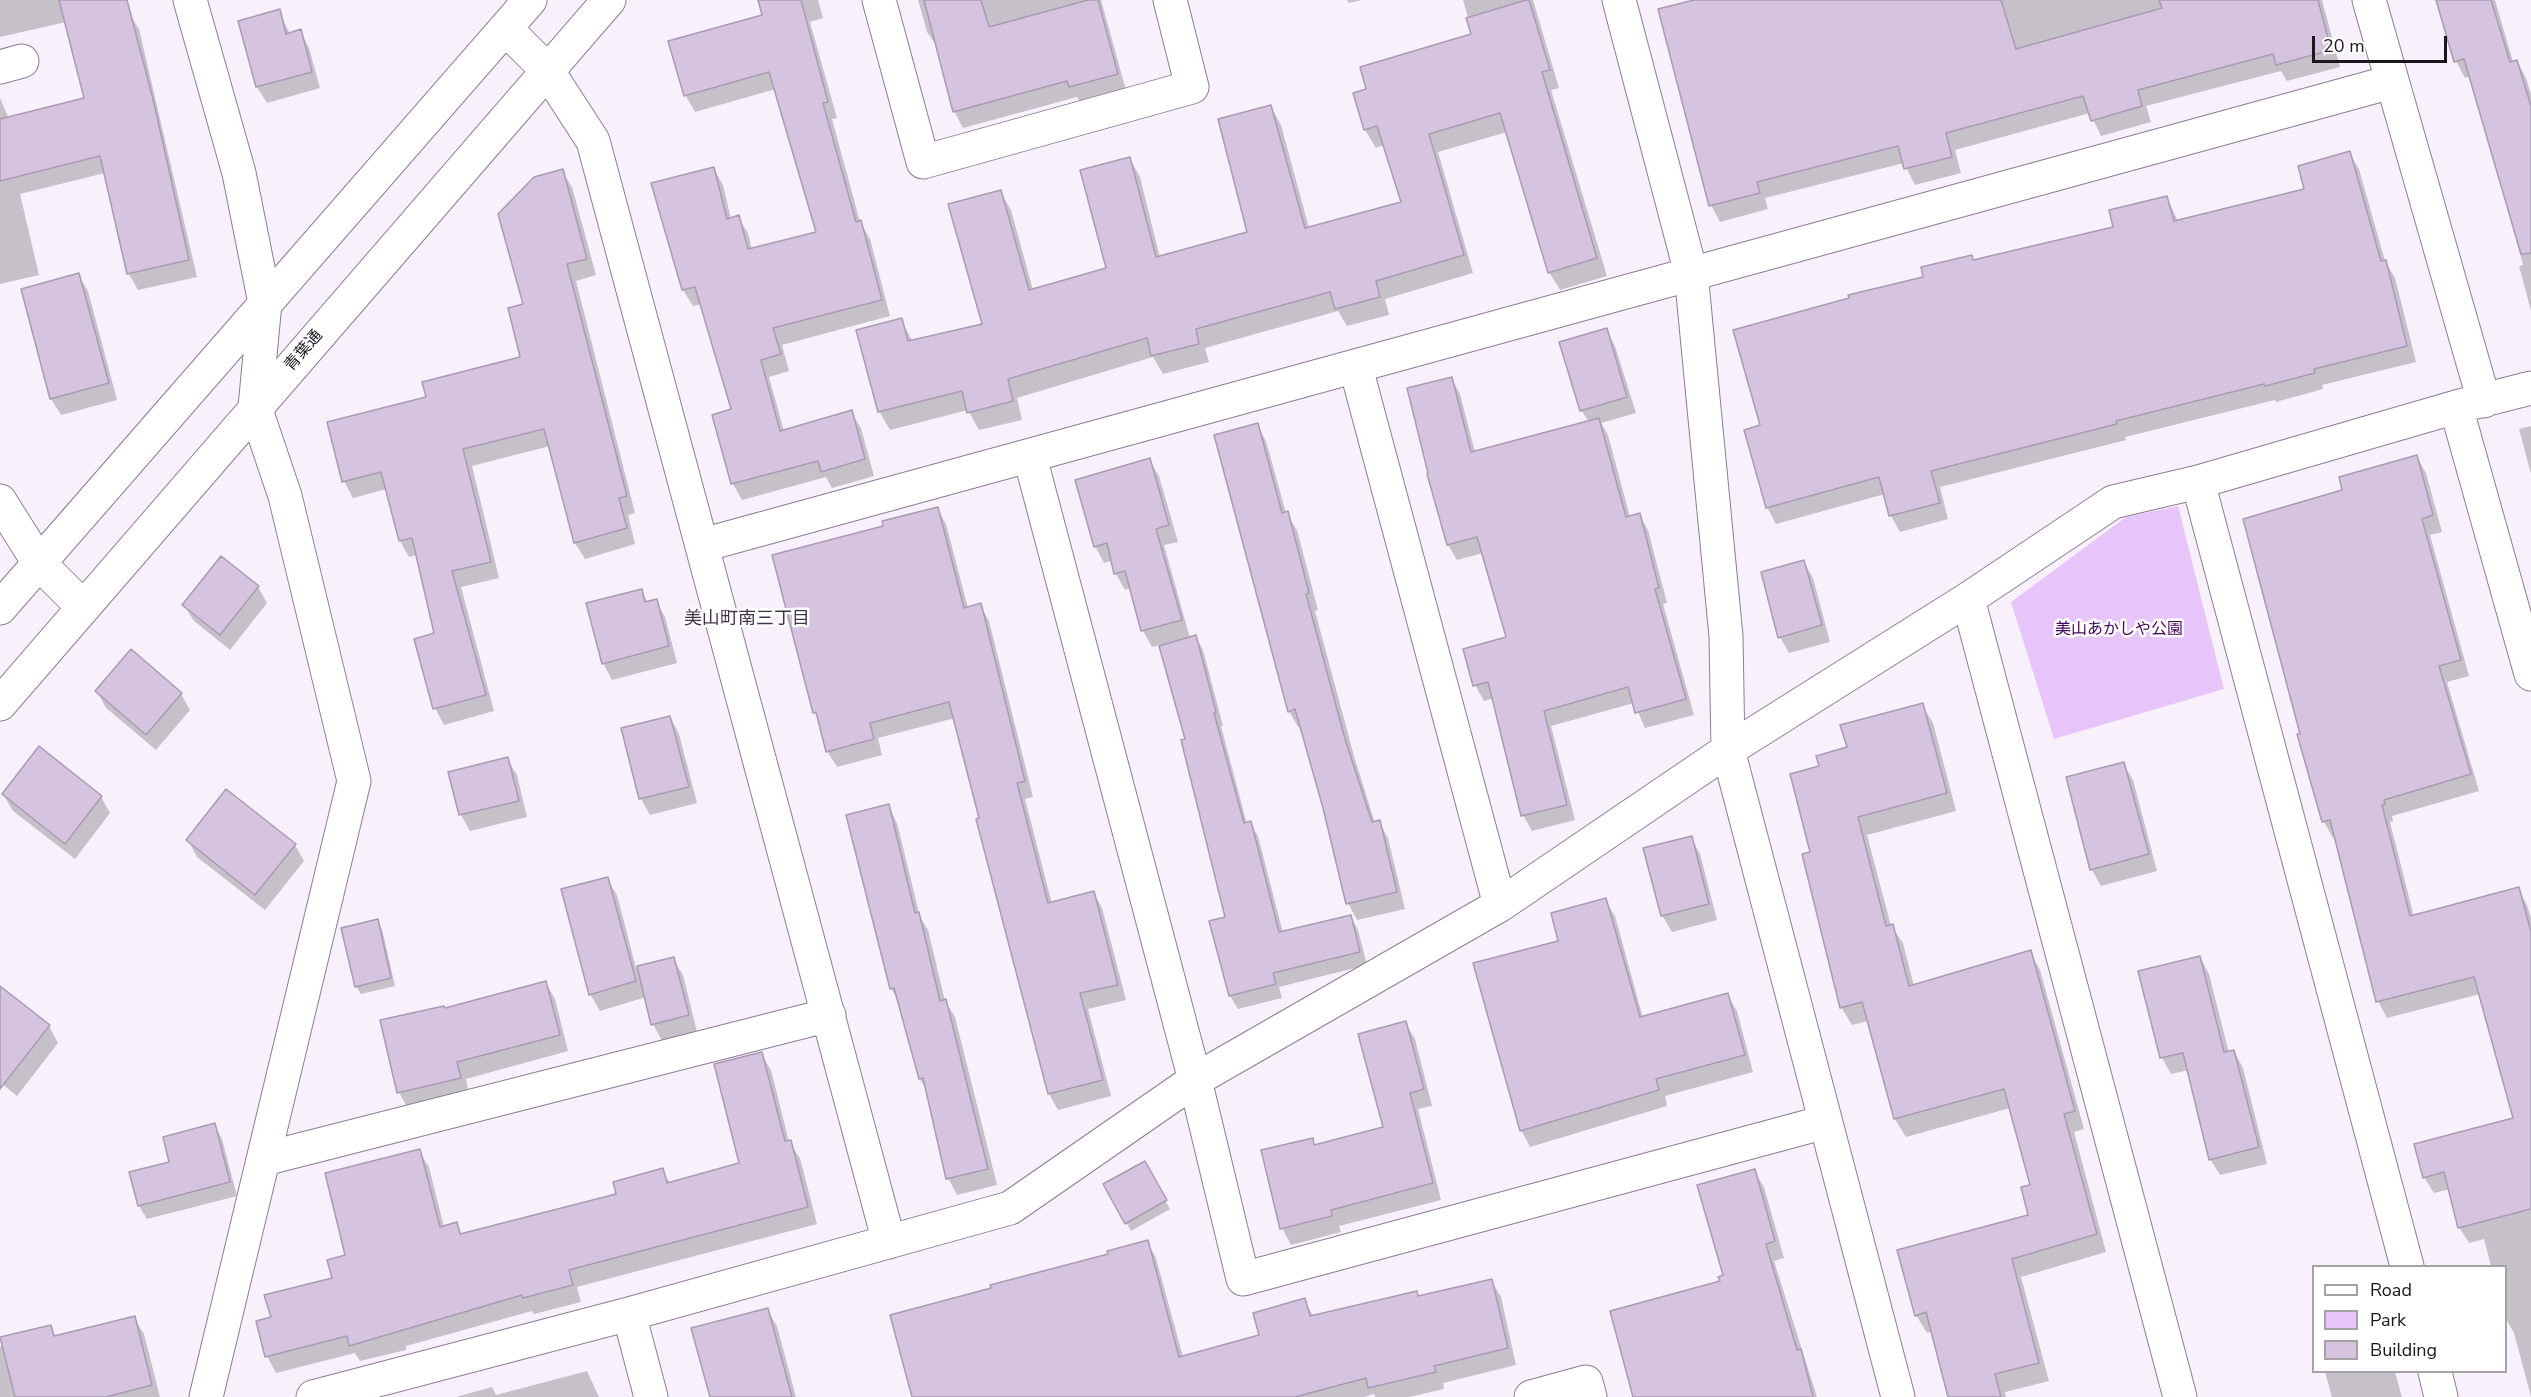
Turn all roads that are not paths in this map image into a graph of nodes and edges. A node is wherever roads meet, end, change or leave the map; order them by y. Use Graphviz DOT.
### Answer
graph roads {
  1 [pos="190,0"];
  2 [pos="530,0"];
  3 [pos="609,0"];
  4 [pos="879,0"];
  5 [pos="1170,0"];
  6 [pos="1619,0"];
  7 [pos="2369,0"];
  8 [pos="506,29"];
  9 [pos="547,70"];
  10 [pos="2391,82"];
  11 [pos="1691,273"];
  12 [pos="266,303"];
  13 [pos="1356,368"];
  14 [pos="2531,388"];
  15 [pos="2470,404"];
  16 [pos="255,407"];
  17 [pos="1030,456"];
  18 [pos="2198,482"];
  19 [pos="0,501"];
  20 [pos="703,545"];
  21 [pos="39,563"];
  22 [pos="1968,599"];
  23 [pos="83,607"];
  24 [pos="0,608"];
  25 [pos="2531,674"];
  26 [pos="0,704"];
  27 [pos="1728,750"];
  28 [pos="1500,906"];
  29 [pos="829,1014"];
  30 [pos="1195,1080"];
  31 [pos="1825,1122"];
  32 [pos="264,1159"];
  33 [pos="889,1242"];
  34 [pos="2407,1265"];
  35 [pos="629,1314"];
  36 [pos="2435,1373"];
  37 [pos="206,1397"];
  38 [pos="313,1397"];
  39 [pos="651,1397"];
  40 [pos="1531,1397"];
  41 [pos="1590,1397"];
  42 [pos="1898,1397"];
  43 [pos="2180,1397"];
  44 [pos="2441,1397"];
  1 -- 12 [label="street"];
  2 -- 8 [label="street"];
  3 -- 9 [label="street, 青葉通"];
  4 -- 5 [label="street"];
  6 -- 11 [label="street"];
  7 -- 10 [label="street"];
  8 -- 9 [label="street"];
  8 -- 12 [label="street"];
  9 -- 16 [label="street, 青葉通"];
  9 -- 20 [label="street"];
  10 -- 11 [label="street"];
  10 -- 15 [label="street"];
  11 -- 13 [label="street"];
  11 -- 27 [label="street"];
  12 -- 16 [label="street"];
  12 -- 21 [label="street"];
  13 -- 17 [label="street"];
  13 -- 28 [label="street"];
  14 -- 15 [label="street"];
  15 -- 18 [label="street"];
  15 -- 25 [label="street"];
  16 -- 23 [label="street, 青葉通"];
  16 -- 32 [label="street"];
  17 -- 20 [label="street"];
  17 -- 30 [label="street"];
  18 -- 22 [label="street"];
  18 -- 34 [label="street"];
  19 -- 21 [label="street"];
  20 -- 29 [label="street"];
  21 -- 23 [label="street"];
  21 -- 24 [label="street"];
  22 -- 27 [label="street"];
  22 -- 43 [label="street"];
  23 -- 26 [label="street, 青葉通"];
  27 -- 28 [label="street"];
  27 -- 31 [label="street"];
  28 -- 30 [label="street"];
  29 -- 32 [label="street"];
  29 -- 33 [label="street"];
  30 -- 31 [label="street"];
  30 -- 33 [label="street"];
  31 -- 42 [label="street"];
  32 -- 37 [label="street"];
  33 -- 35 [label="street"];
  35 -- 38 [label="street"];
  35 -- 39 [label="street"];
  36 -- 44 [label="street"];
  40 -- 41 [label="street"];
}
